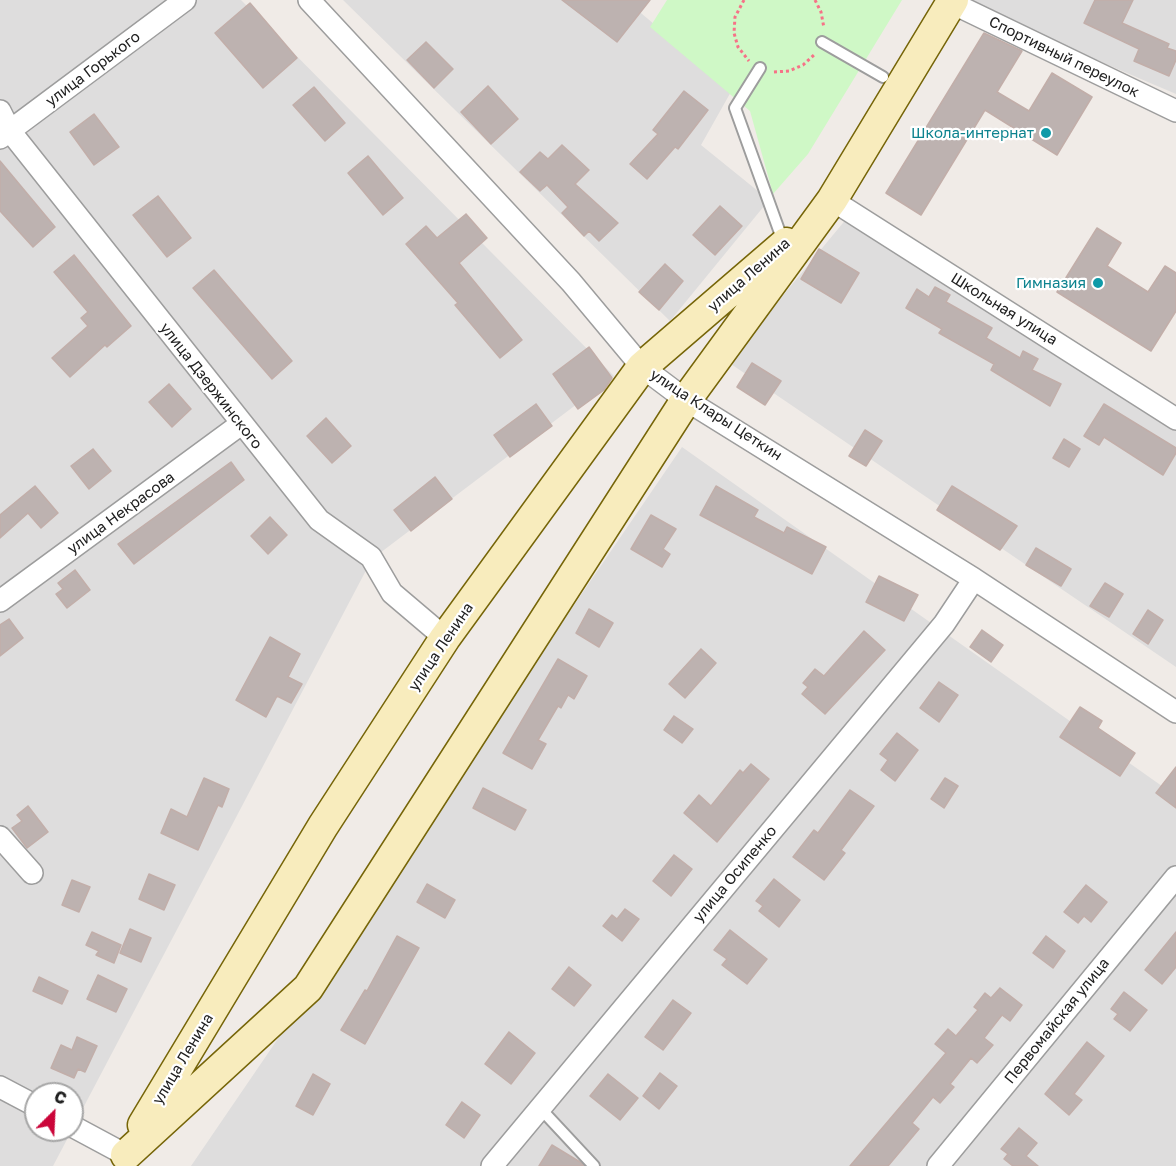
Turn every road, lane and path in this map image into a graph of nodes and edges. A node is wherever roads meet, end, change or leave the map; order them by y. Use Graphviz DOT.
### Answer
graph roads {
  1 [pos="185,0"];
  2 [pos="309,0"];
  3 [pos="744,0"];
  4 [pos="815,0"];
  5 [pos="952,2"];
  6 [pos="822,42"];
  7 [pos="759,68"];
  8 [pos="883,77"];
  9 [pos="0,111"];
  10 [pos="1176,111"];
  11 [pos="5,135"];
  12 [pos="832,200"];
  13 [pos="784,245"];
  14 [pos="642,367"];
  15 [pos="686,400"];
  16 [pos="1176,419"];
  17 [pos="241,424"];
  18 [pos="974,579"];
  19 [pos="0,601"];
  20 [pos="445,638"];
  21 [pos="1176,712"];
  22 [pos="0,837"];
  23 [pos="32,873"];
  24 [pos="1176,877"];
  25 [pos="0,1087"];
  26 [pos="24,1100"];
  27 [pos="540,1108"];
  28 [pos="84,1134"];
  29 [pos="122,1160"];
  30 [pos="492,1166"];
  31 [pos="594,1166"];
  32 [pos="938,1166"];
  1 -- 11 [label="street, улица Горького"];
  2 -- 14 [label="street, улица Клары Цеткин"];
  3 -- 7 [label="path"];
  4 -- 6 [label="path"];
  5 -- 10 [label="street, Спортивный переулок"];
  5 -- 12 [label="main road, улица Ленина"];
  6 -- 7 [label="path"];
  6 -- 8 [label="lane"];
  7 -- 13 [label="lane"];
  9 -- 11 [label="street, улица Дзержинского"];
  11 -- 17 [label="street, улица Дзержинского"];
  12 -- 13 [label="main road, улица Ленина"];
  12 -- 15 [label="main road, улица Ленина"];
  12 -- 16 [label="street, Школьная улица"];
  13 -- 14 [label="main road, улица Ленина"];
  14 -- 15 [label="street, улица Клары Цеткин"];
  14 -- 20 [label="main road, улица Ленина"];
  15 -- 18 [label="street, улица Клары Цеткин"];
  15 -- 29 [label="main road, улица Ленина"];
  17 -- 19 [label="street, улица Некрасова"];
  17 -- 20 [label="street, улица Дзержинского"];
  18 -- 21 [label="street, улица Клары Цеткин"];
  18 -- 27 [label="street, улица Осипенко"];
  20 -- 29 [label="main road, улица Ленина"];
  22 -- 23 [label="street"];
  24 -- 32 [label="street, Первомайская улица"];
  25 -- 26 [label="street"];
  27 -- 30 [label="street, улица Осипенко"];
  27 -- 31 [label="lane"];
  28 -- 29 [label="street"];
}
